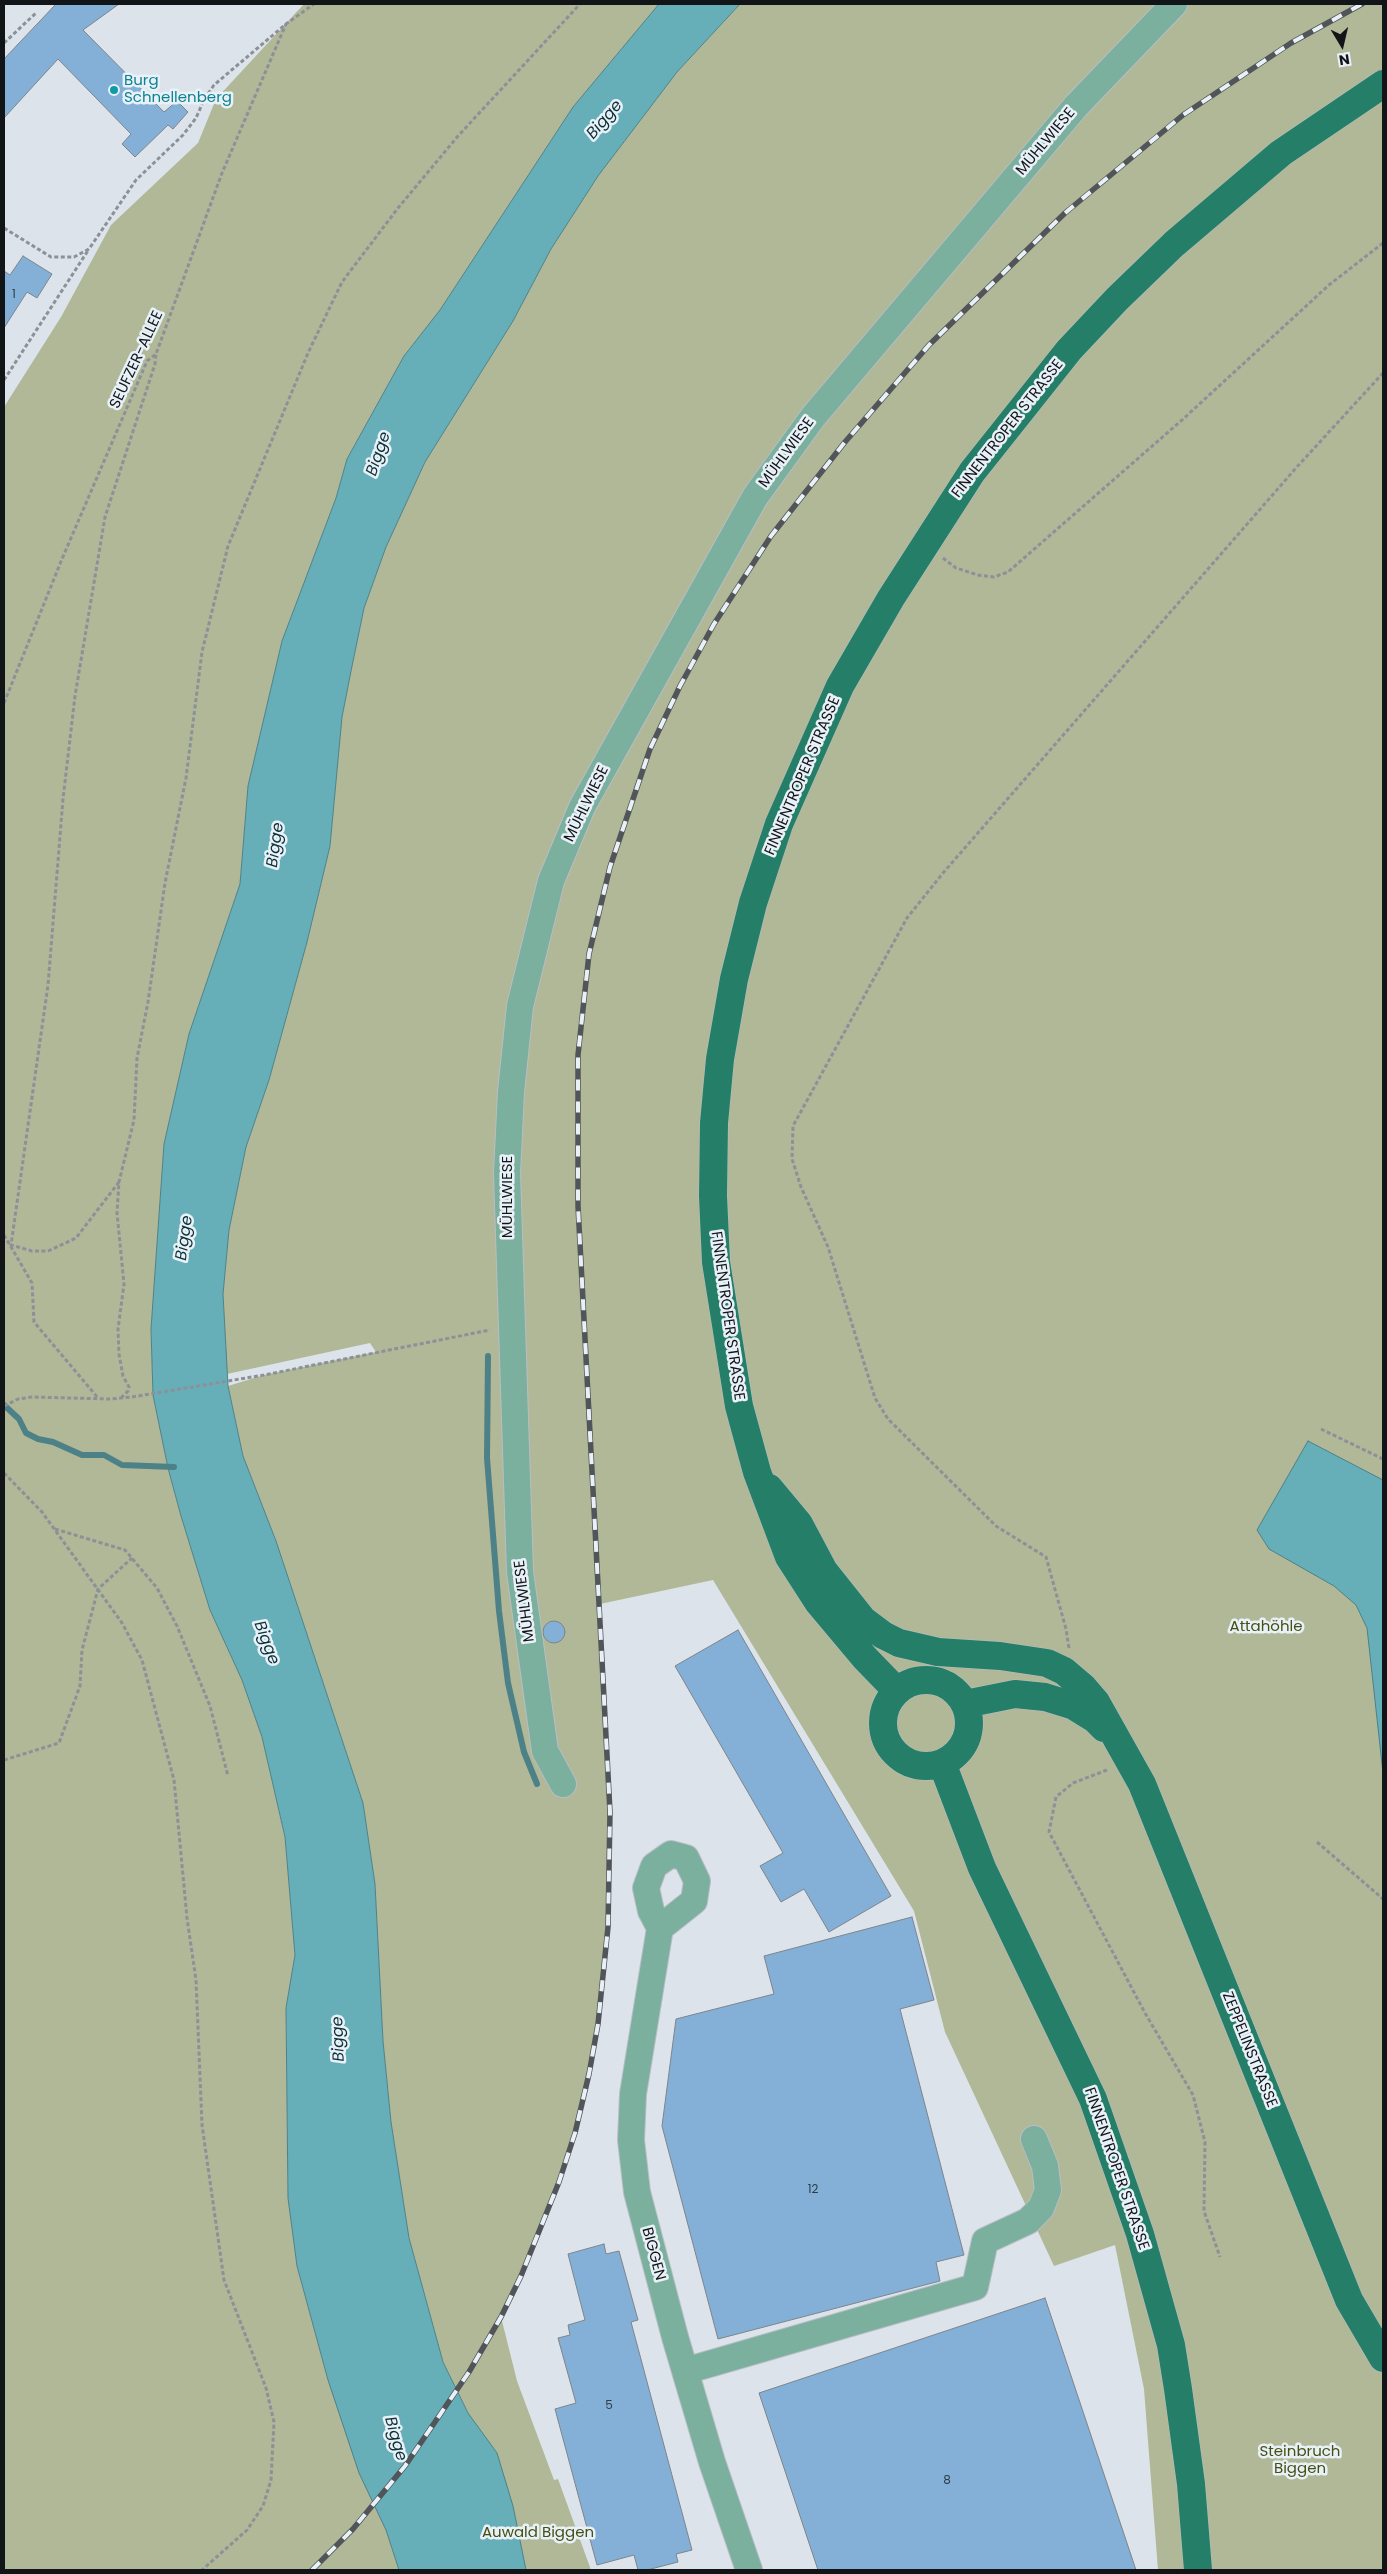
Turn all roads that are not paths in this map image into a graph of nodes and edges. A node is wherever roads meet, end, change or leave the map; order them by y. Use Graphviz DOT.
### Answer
graph roads {
  1 [pos="1174,4"];
  2 [pos="1383,84"];
  3 [pos="757,1472"];
  4 [pos="897,1691"];
  5 [pos="965,1704"];
  6 [pos="1123,1751"];
  7 [pos="942,1763"];
  8 [pos="563,1784"];
  9 [pos="660,1928"];
  10 [pos="1034,2139"];
  11 [pos="1383,2358"];
  12 [pos="685,2371"];
  13 [pos="749,2570"];
  14 [pos="1198,2570"];
  1 -- 8 [label="street, MÜHLWIESE"];
  2 -- 3 [label="main road, FINNENTROPER STRASSE"];
  3 -- 4 [label="main road, FINNENTROPER STRASSE"];
  3 -- 6 [label="main road, ZEPPELINSTRASSE"];
  4 -- 5 [label="main road"];
  4 -- 7 [label="main road"];
  5 -- 6 [label="main road, ZEPPELINSTRASSE"];
  5 -- 7 [label="main road"];
  6 -- 11 [label="main road, ZEPPELINSTRASSE"];
  7 -- 14 [label="main road, FINNENTROPER STRASSE"];
  9 -- 12 [label="street, BIGGEN"];
  10 -- 12 [label="street"];
  12 -- 13 [label="street, BIGGEN"];
}
